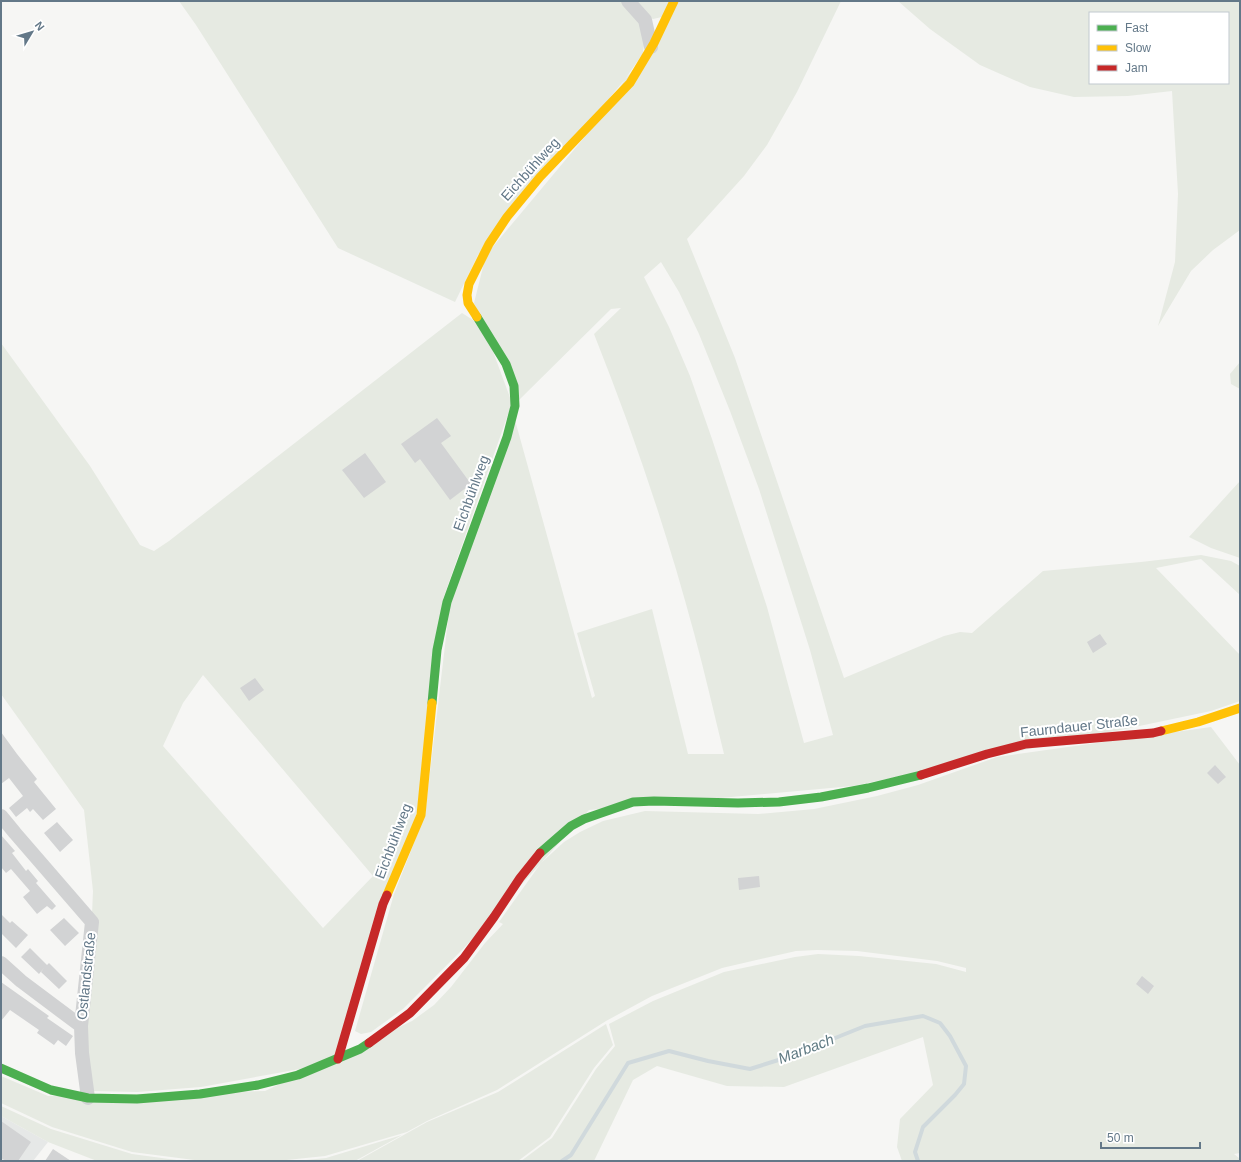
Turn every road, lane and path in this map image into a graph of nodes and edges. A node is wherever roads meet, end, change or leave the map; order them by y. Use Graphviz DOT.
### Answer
graph roads {
  1 [pos="628,1"];
  2 [pos="674,1"];
  3 [pos="651,47"];
  4 [pos="1240,708"];
  5 [pos="1,816"];
  6 [pos="1,963"];
  7 [pos="81,1026"];
  8 [pos="338,1060"];
  9 [pos="1,1068"];
  10 [pos="88,1098"];
  1 -- 3 [label="street"];
  2 -- 3 [label="street, Eichbühlweg"];
  3 -- 8 [label="street, Eichbühlweg"];
  4 -- 8 [label="street, Faurndauer Straße"];
  5 -- 7 [label="street, Ostlandstraße"];
  6 -- 7 [label="street"];
  7 -- 10 [label="street, Ostlandstraße"];
  8 -- 10 [label="street, Faurndauer Straße"];
  9 -- 10 [label="street, Faurndauer Straße"];
}
